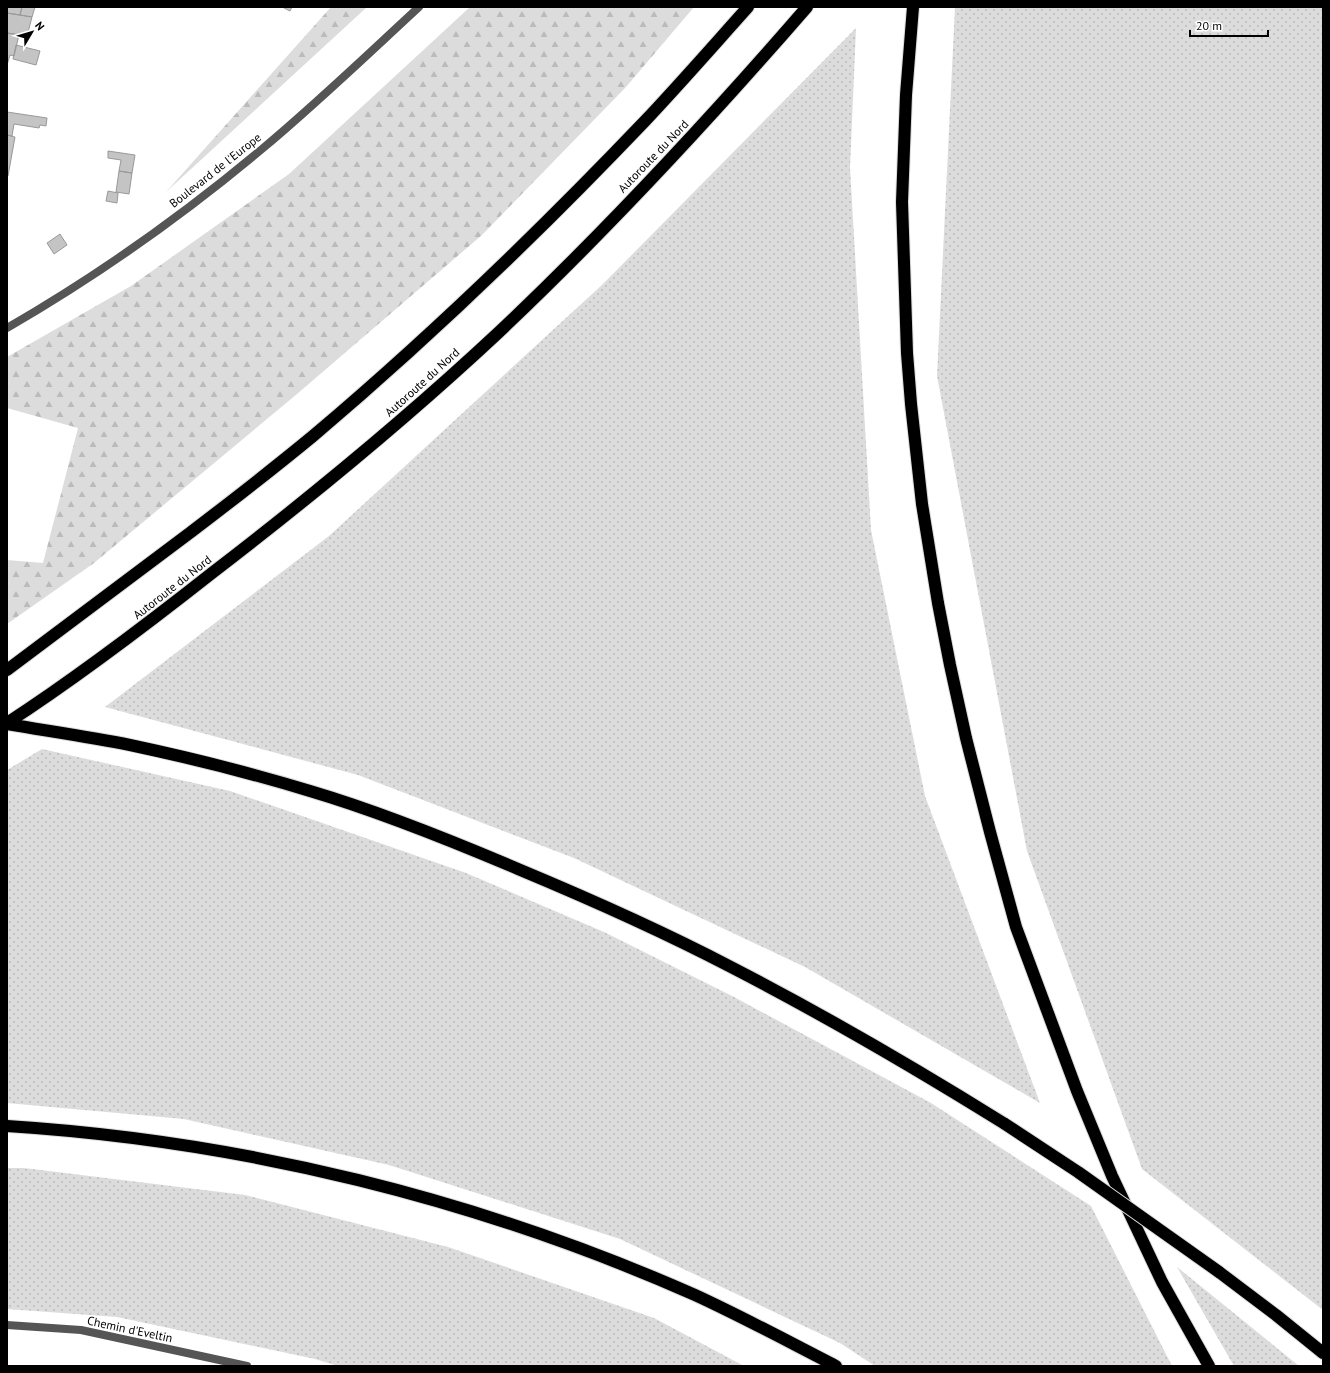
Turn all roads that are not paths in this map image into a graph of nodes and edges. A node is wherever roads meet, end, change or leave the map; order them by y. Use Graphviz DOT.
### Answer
graph roads {
  1 [pos="419,7"];
  2 [pos="748,7"];
  3 [pos="807,7"];
  4 [pos="913,7"];
  5 [pos="7,328"];
  6 [pos="7,670"];
  7 [pos="7,724"];
  8 [pos="7,1126"];
  9 [pos="7,1325"];
  10 [pos="1323,1353"];
  11 [pos="247,1366"];
  12 [pos="836,1366"];
  13 [pos="1209,1366"];
  1 -- 5 [label="street, Boulevard de l'Europe"];
  2 -- 6 [label="highway"];
  3 -- 7 [label="highway, Autoroute du Nord"];
  4 -- 13 [label="highway"];
  7 -- 10 [label="highway, bridge"];
  8 -- 12 [label="highway"];
  9 -- 11 [label="street, Chemin d'Eveltin"];
}
